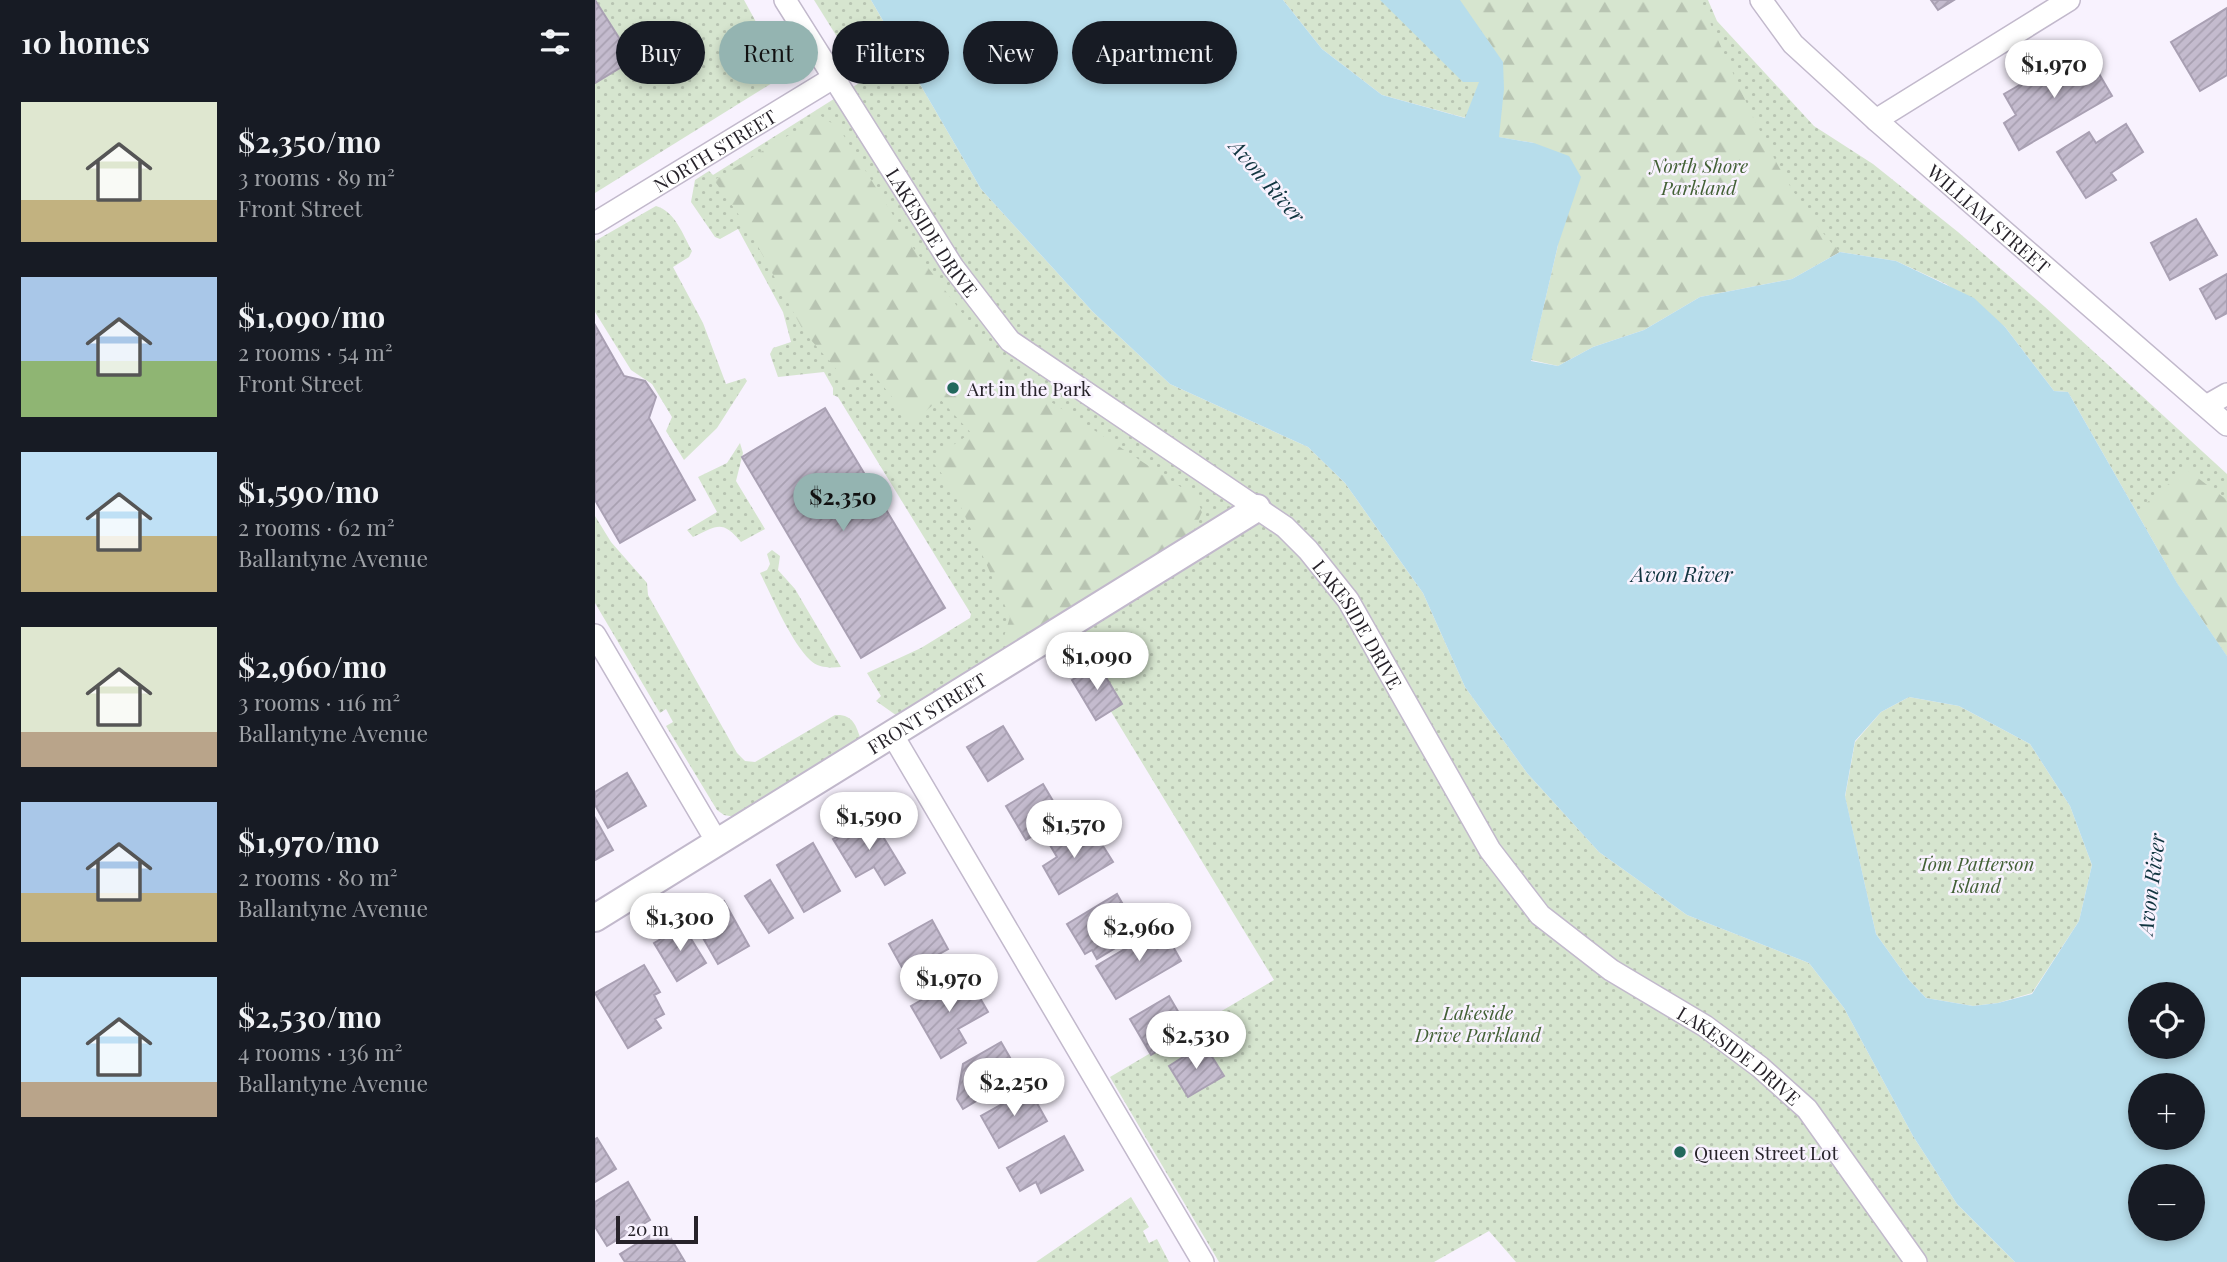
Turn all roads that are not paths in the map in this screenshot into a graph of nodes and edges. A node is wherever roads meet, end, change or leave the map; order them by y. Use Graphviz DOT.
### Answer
graph roads {
  1 [pos="785,0"];
  2 [pos="1761,0"];
  3 [pos="2069,0"];
  4 [pos="832,76"];
  5 [pos="832,79"];
  6 [pos="837,84"];
  7 [pos="1876,120"];
  8 [pos="595,223"];
  9 [pos="2227,394"];
  10 [pos="2206,406"];
  11 [pos="2227,425"];
  12 [pos="1257,508"];
  13 [pos="595,635"];
  14 [pos="892,734"];
  15 [pos="717,842"];
  16 [pos="595,918"];
  17 [pos="1203,1262"];
  18 [pos="1916,1262"];
  1 -- 4 [label="street, LAKESIDE DRIVE"];
  2 -- 7 [label="street, WILLIAM STREET"];
  3 -- 7 [label="street"];
  5 -- 8 [label="street, NORTH STREET"];
  6 -- 12 [label="street, LAKESIDE DRIVE"];
  7 -- 10 [label="street, WILLIAM STREET"];
  9 -- 10 [label="street"];
  10 -- 11 [label="street, WILLIAM STREET"];
  12 -- 14 [label="street, FRONT STREET"];
  12 -- 18 [label="street, LAKESIDE DRIVE"];
  13 -- 15 [label="street"];
  14 -- 15 [label="street, FRONT STREET"];
  14 -- 17 [label="street"];
  15 -- 16 [label="street, FRONT STREET"];
}
